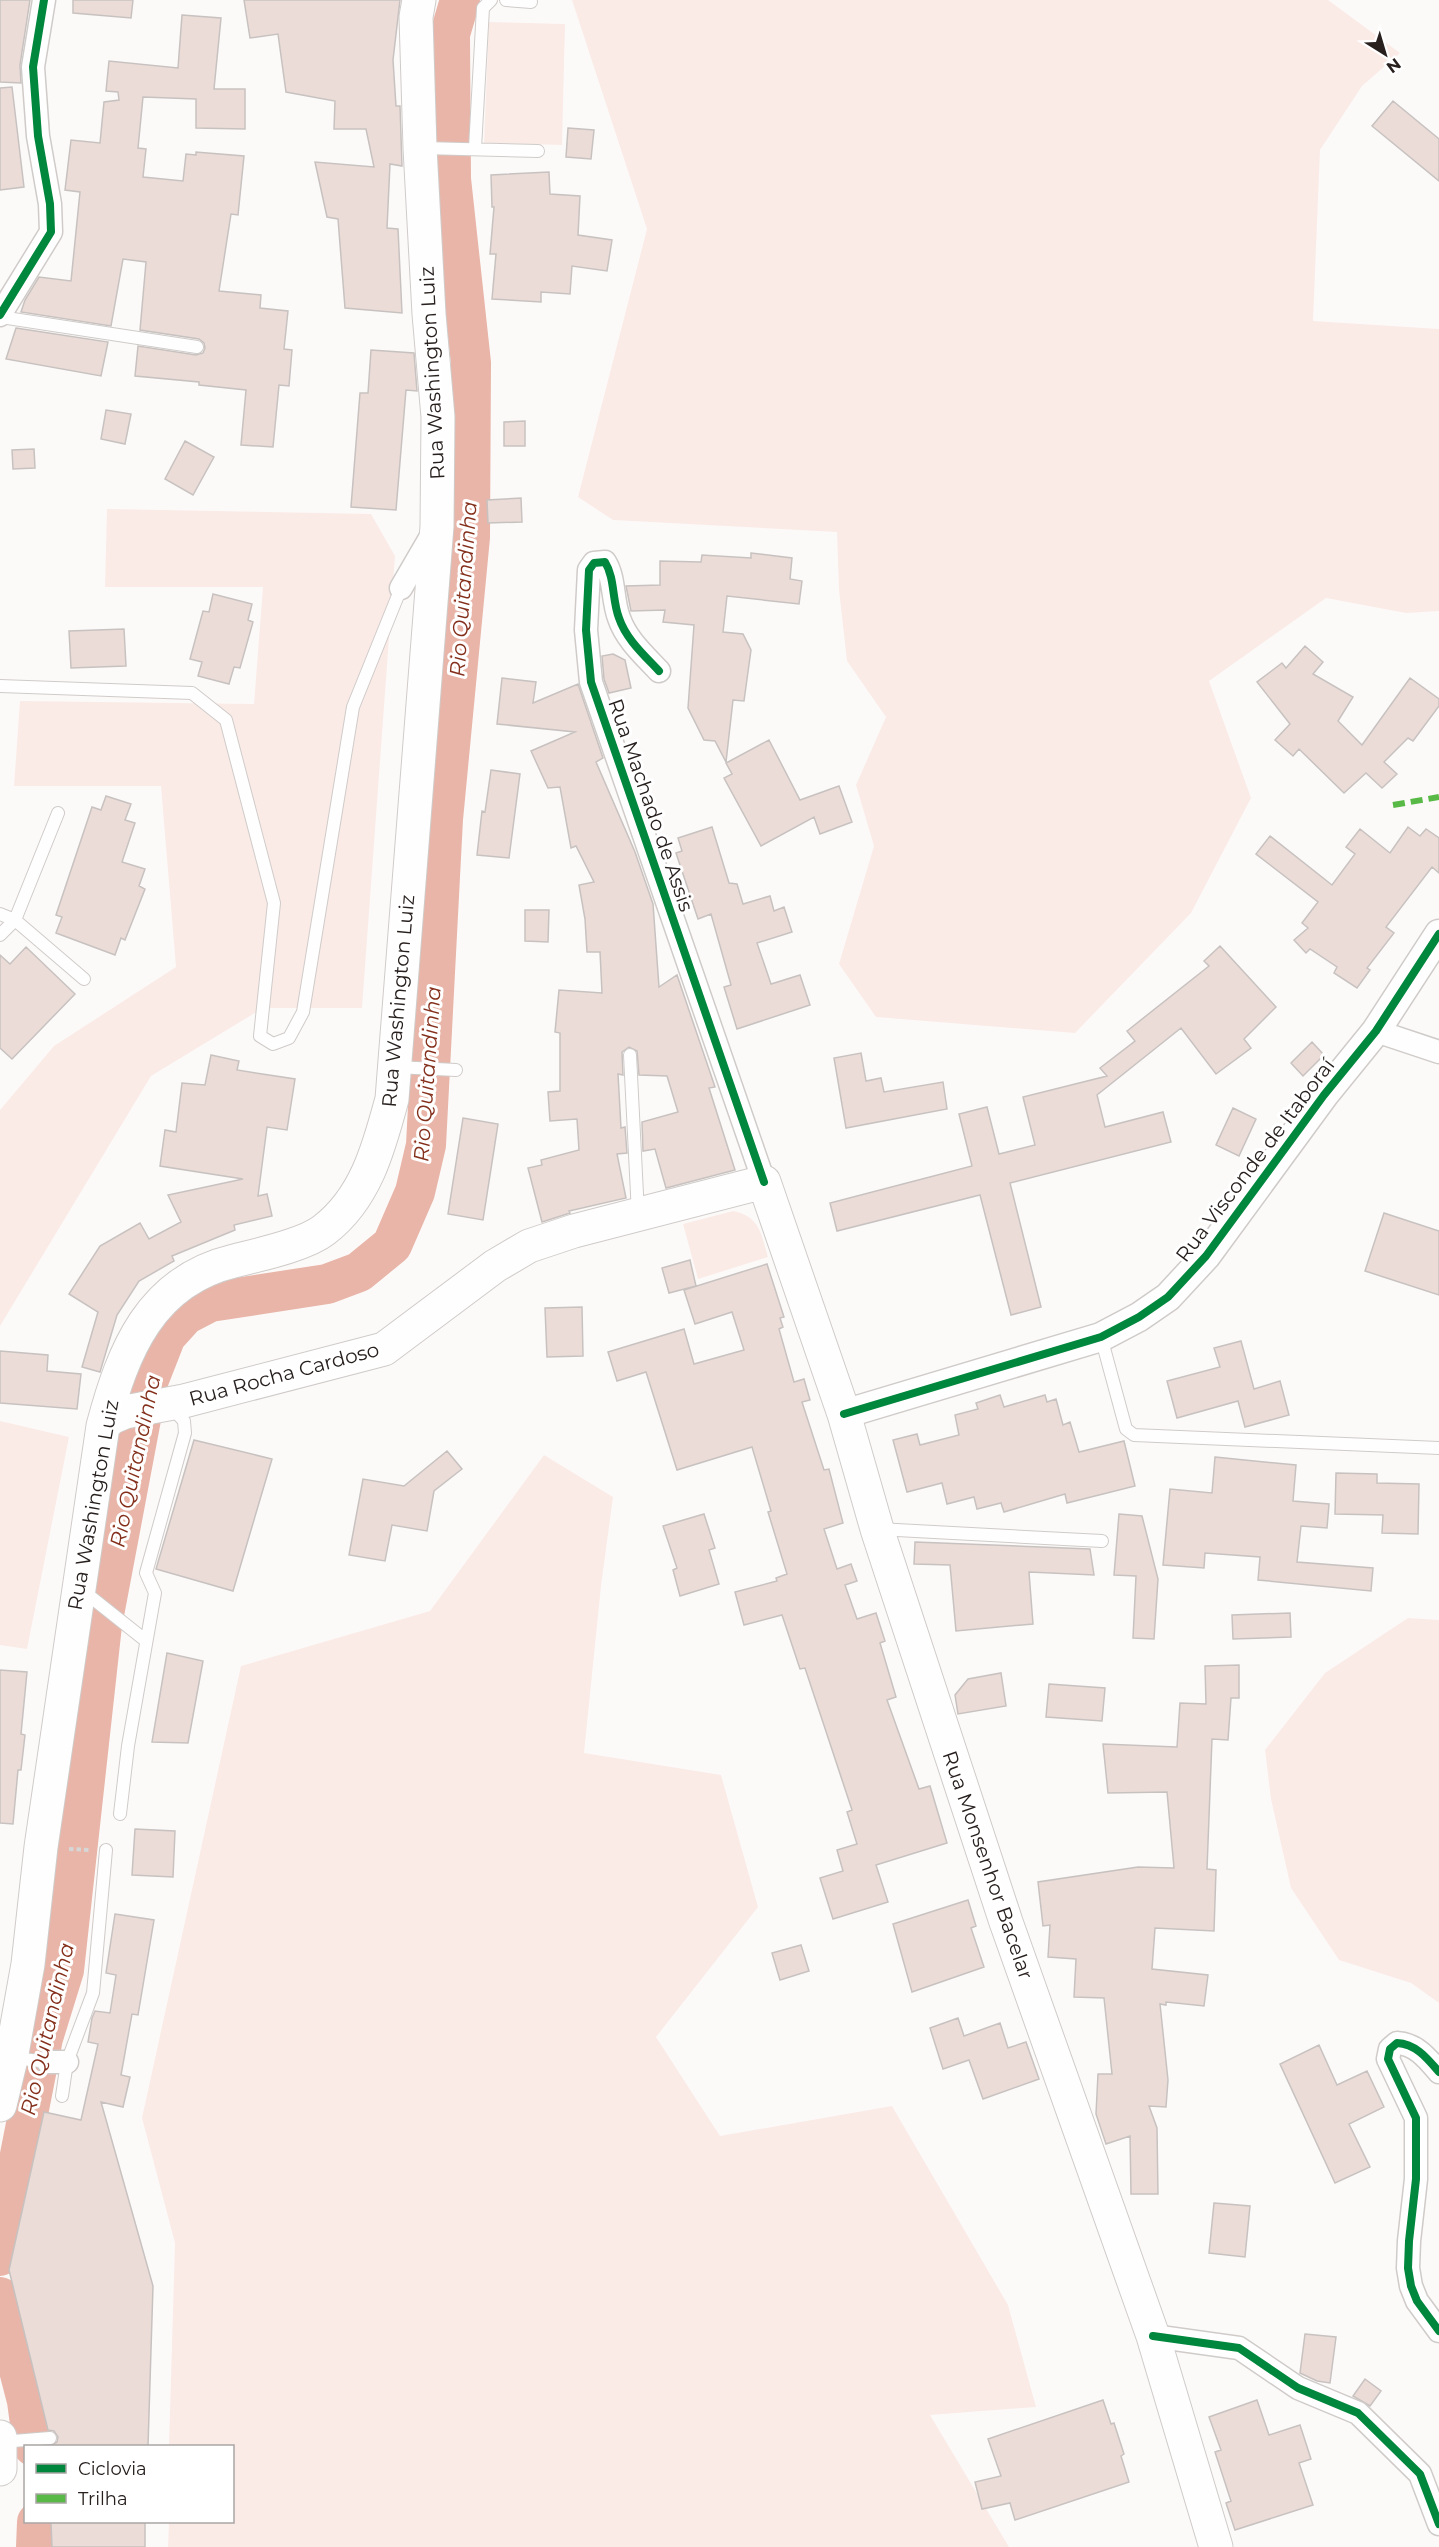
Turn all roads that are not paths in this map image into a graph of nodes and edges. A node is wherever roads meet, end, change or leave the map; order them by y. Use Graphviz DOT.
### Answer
graph roads {
  1 [pos="44,0"];
  2 [pos="419,0"];
  3 [pos="490,0"];
  4 [pos="506,0"];
  5 [pos="531,2"];
  6 [pos="420,148"];
  7 [pos="475,148"];
  8 [pos="538,151"];
  9 [pos="0,316"];
  10 [pos="197,346"];
  11 [pos="437,526"];
  12 [pos="400,588"];
  13 [pos="658,671"];
  14 [pos="0,686"];
  15 [pos="58,813"];
  16 [pos="0,914"];
  17 [pos="15,920"];
  18 [pos="1439,933"];
  19 [pos="0,935"];
  20 [pos="84,979"];
  21 [pos="1376,1031"];
  22 [pos="1439,1052"];
  23 [pos="630,1055"];
  24 [pos="394,1067"];
  25 [pos="456,1070"];
  26 [pos="764,1182"];
  27 [pos="638,1215"];
  28 [pos="1101,1337"];
  29 [pos="169,1405"];
  30 [pos="114,1409"];
  31 [pos="844,1414"];
  32 [pos="1439,1448"];
  33 [pos="877,1529"];
  34 [pos="1102,1541"];
  35 [pos="79,1587"];
  36 [pos="145,1640"];
  37 [pos="120,1814"];
  38 [pos="106,1850"];
  39 [pos="17,2059"];
  40 [pos="57,2062"];
  41 [pos="1439,2072"];
  42 [pos="62,2096"];
  43 [pos="0,2105"];
  44 [pos="1439,2331"];
  45 [pos="1153,2336"];
  46 [pos="50,2438"];
  47 [pos="1,2448"];
  48 [pos="1439,2524"];
  49 [pos="1216,2547"];
  1 -- 9 [label="street"];
  2 -- 6 [label="main road, Rua Washington Luiz"];
  3 -- 7 [label="lane"];
  4 -- 5 [label="lane"];
  6 -- 7 [label="lane"];
  6 -- 11 [label="main road, Rua Washington Luiz"];
  7 -- 8 [label="lane"];
  9 -- 10 [label="lane"];
  11 -- 12 [label="street"];
  11 -- 24 [label="main road, Rua Washington Luiz"];
  12 -- 14 [label="lane"];
  13 -- 26 [label="street, Rua Machado de Assis"];
  15 -- 17 [label="lane"];
  16 -- 17 [label="lane"];
  17 -- 19 [label="lane"];
  17 -- 20 [label="lane"];
  18 -- 21 [label="street, Rua Visconde de Itaboraí"];
  21 -- 22 [label="street"];
  21 -- 28 [label="street, Rua Visconde de Itaboraí"];
  23 -- 27 [label="lane"];
  24 -- 25 [label="lane"];
  24 -- 30 [label="main road, Rua Washington Luiz"];
  26 -- 27 [label="main road, Rua Rocha Cardoso"];
  26 -- 31 [label="main road, Rua Monsenhor Bacelar"];
  27 -- 29 [label="main road, Rua Rocha Cardoso"];
  28 -- 31 [label="street, Rua Visconde de Itaboraí"];
  28 -- 32 [label="lane"];
  29 -- 30 [label="main road, Rua Rocha Cardoso"];
  29 -- 36 [label="lane"];
  30 -- 35 [label="main road, Rua Washington Luiz"];
  31 -- 33 [label="main road, Rua Monsenhor Bacelar"];
  33 -- 34 [label="lane"];
  33 -- 45 [label="main road, Rua Monsenhor Bacelar"];
  35 -- 36 [label="lane"];
  35 -- 39 [label="main road, Rua Washington Luiz"];
  36 -- 37 [label="lane"];
  38 -- 40 [label="lane"];
  39 -- 40 [label="lane"];
  39 -- 43 [label="main road, Rua Washington Luiz"];
  40 -- 42 [label="lane"];
  41 -- 44 [label="street"];
  45 -- 48 [label="street"];
  45 -- 49 [label="main road, Rua Monsenhor Bacelar"];
  46 -- 47 [label="lane"];
}
